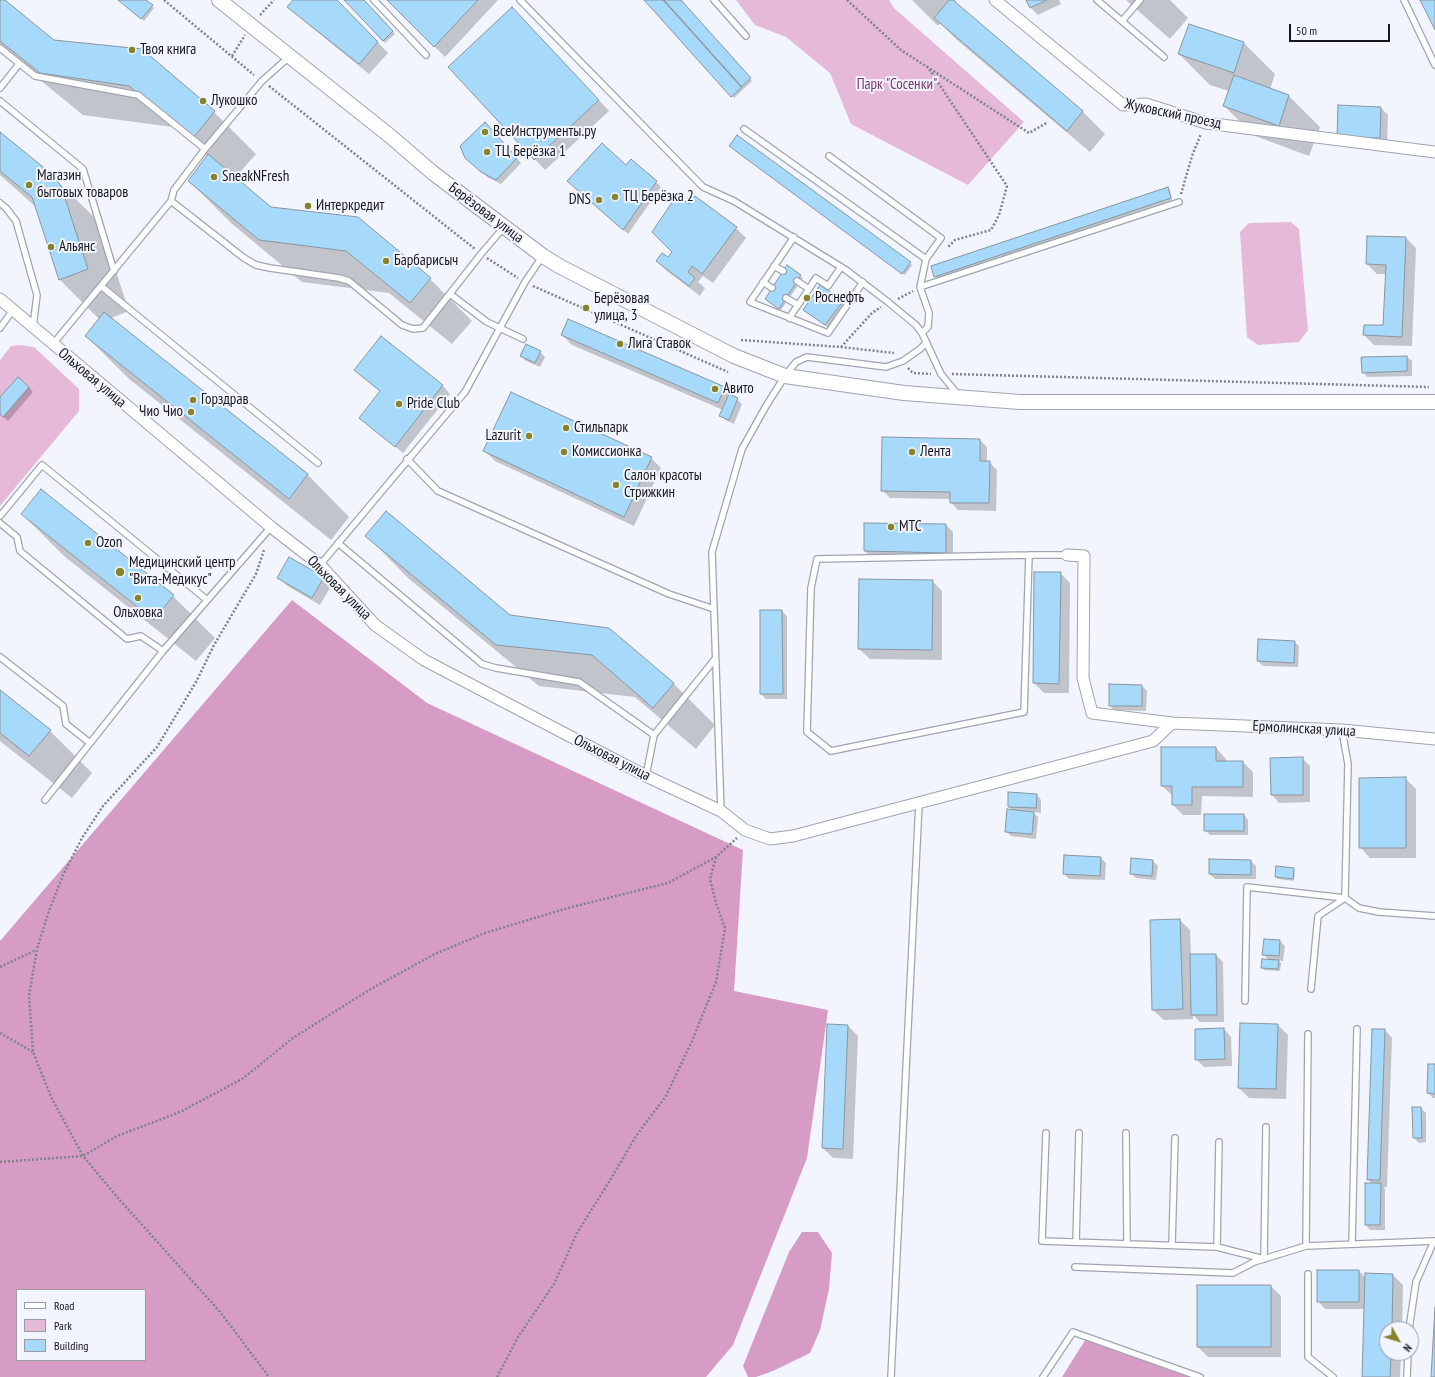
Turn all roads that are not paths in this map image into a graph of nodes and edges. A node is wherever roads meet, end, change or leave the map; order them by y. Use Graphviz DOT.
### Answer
graph roads {
  1 [pos="220,0"];
  2 [pos="374,0"];
  3 [pos="520,0"];
  4 [pos="714,0"];
  5 [pos="995,0"];
  6 [pos="1097,0"];
  7 [pos="1140,0"];
  8 [pos="1404,0"];
  9 [pos="1122,21"];
  10 [pos="746,36"];
  11 [pos="0,48"];
  12 [pos="426,55"];
  13 [pos="289,56"];
  14 [pos="1164,57"];
  15 [pos="19,64"];
  16 [pos="1435,65"];
  17 [pos="0,88"];
  18 [pos="0,101"];
  19 [pos="744,129"];
  20 [pos="205,149"];
  21 [pos="1435,152"];
  22 [pos="829,156"];
  23 [pos="171,201"];
  24 [pos="1179,202"];
  25 [pos="0,203"];
  26 [pos="504,227"];
  27 [pos="794,237"];
  28 [pos="543,256"];
  29 [pos="926,259"];
  30 [pos="774,266"];
  31 [pos="841,267"];
  32 [pos="114,271"];
  33 [pos="783,271"];
  34 [pos="797,281"];
  35 [pos="763,282"];
  36 [pos="863,282"];
  37 [pos="101,286"];
  38 [pos="920,287"];
  39 [pos="772,288"];
  40 [pos="809,289"];
  41 [pos="450,294"];
  42 [pos="786,298"];
  43 [pos="0,299"];
  44 [pos="798,305"];
  45 [pos="13,310"];
  46 [pos="790,318"];
  47 [pos="0,328"];
  48 [pos="33,328"];
  49 [pos="500,328"];
  50 [pos="922,333"];
  51 [pos="523,339"];
  52 [pos="926,343"];
  53 [pos="53,345"];
  54 [pos="785,376"];
  55 [pos="960,397"];
  56 [pos="1435,402"];
  57 [pos="407,459"];
  58 [pos="318,463"];
  59 [pos="0,516"];
  60 [pos="0,523"];
  61 [pos="271,527"];
  62 [pos="338,543"];
  63 [pos="1029,555"];
  64 [pos="1067,555"];
  65 [pos="320,565"];
  66 [pos="207,600"];
  67 [pos="714,609"];
  68 [pos="163,651"];
  69 [pos="0,657"];
  70 [pos="716,658"];
  71 [pos="1172,723"];
  72 [pos="1342,730"];
  73 [pos="654,735"];
  74 [pos="1435,739"];
  75 [pos="90,742"];
  76 [pos="646,776"];
  77 [pos="45,800"];
  78 [pos="919,803"];
  79 [pos="720,811"];
  80 [pos="1346,898"];
  81 [pos="1435,916"];
  82 [pos="1311,989"];
  83 [pos="1245,1001"];
  84 [pos="1357,1028"];
  85 [pos="1308,1034"];
  86 [pos="1266,1127"];
  87 [pos="1046,1133"];
  88 [pos="1079,1133"];
  89 [pos="1126,1133"];
  90 [pos="1175,1138"];
  91 [pos="1219,1142"];
  92 [pos="1434,1241"];
  93 [pos="1076,1242"];
  94 [pos="1127,1244"];
  95 [pos="1352,1244"];
  96 [pos="1172,1245"];
  97 [pos="1306,1246"];
  98 [pos="1217,1247"];
  99 [pos="1264,1259"];
  100 [pos="1075,1267"];
  101 [pos="1308,1274"];
  102 [pos="1410,1321"];
  103 [pos="1408,1361"];
  104 [pos="891,1377"];
  105 [pos="1043,1377"];
  106 [pos="1200,1377"];
  107 [pos="1333,1377"];
  108 [pos="1407,1377"];
  1 -- 13 [label="street, Берёзовая улица"];
  2 -- 12 [label="lane"];
  3 -- 27 [label="lane"];
  4 -- 10 [label="lane"];
  5 -- 21 [label="street, Жуковский проезд"];
  6 -- 9 [label="lane"];
  7 -- 9 [label="lane"];
  8 -- 16 [label="lane"];
  9 -- 14 [label="lane"];
  11 -- 15 [label="lane"];
  13 -- 20 [label="lane"];
  13 -- 26 [label="street, Берёзовая улица"];
  15 -- 17 [label="lane"];
  15 -- 20 [label="lane"];
  18 -- 32 [label="lane"];
  19 -- 29 [label="lane"];
  20 -- 23 [label="lane"];
  22 -- 29 [label="lane"];
  23 -- 32 [label="lane"];
  23 -- 41 [label="lane"];
  24 -- 38 [label="lane"];
  25 -- 48 [label="lane"];
  26 -- 28 [label="street, Берёзовая улица"];
  26 -- 41 [label="lane"];
  27 -- 30 [label="lane"];
  27 -- 31 [label="lane"];
  28 -- 49 [label="lane"];
  28 -- 54 [label="street, Берёзовая улица"];
  29 -- 38 [label="lane"];
  30 -- 33 [label="lane"];
  30 -- 35 [label="lane"];
  31 -- 36 [label="lane"];
  31 -- 40 [label="lane"];
  32 -- 37 [label="lane"];
  34 -- 40 [label="lane"];
  35 -- 39 [label="lane"];
  35 -- 46 [label="lane"];
  36 -- 46 [label="lane"];
  36 -- 50 [label="lane"];
  37 -- 53 [label="lane"];
  37 -- 58 [label="lane"];
  38 -- 50 [label="lane"];
  40 -- 44 [label="lane"];
  41 -- 49 [label="lane"];
  42 -- 44 [label="lane"];
  43 -- 45 [label="street, Ольховая улица"];
  44 -- 46 [label="lane"];
  45 -- 47 [label="lane"];
  45 -- 48 [label="street, Ольховая улица"];
  48 -- 53 [label="street, Ольховая улица"];
  49 -- 51 [label="lane"];
  49 -- 57 [label="lane"];
  50 -- 52 [label="lane"];
  52 -- 54 [label="lane"];
  52 -- 55 [label="lane"];
  53 -- 61 [label="street, Ольховая улица"];
  54 -- 55 [label="street, Берёзовая улица"];
  54 -- 67 [label="lane"];
  55 -- 56 [label="street, Берёзовая улица"];
  57 -- 62 [label="lane"];
  57 -- 67 [label="lane"];
  59 -- 66 [label="lane"];
  60 -- 68 [label="lane"];
  61 -- 65 [label="street, Ольховая улица"];
  61 -- 66 [label="lane"];
  62 -- 65 [label="lane"];
  62 -- 73 [label="lane"];
  63 -- 63 [label="lane"];
  63 -- 64 [label="lane"];
  64 -- 71 [label="street, Ермолинская улица"];
  65 -- 76 [label="street, Ольховая улица"];
  66 -- 68 [label="lane"];
  67 -- 70 [label="lane"];
  68 -- 75 [label="lane"];
  69 -- 75 [label="lane"];
  70 -- 73 [label="lane"];
  70 -- 79 [label="lane"];
  71 -- 72 [label="street, Ермолинская улица"];
  71 -- 78 [label="street, Ольховая улица"];
  72 -- 74 [label="street, Ермолинская улица"];
  72 -- 80 [label="lane"];
  73 -- 76 [label="lane"];
  75 -- 77 [label="lane"];
  76 -- 79 [label="street, Ольховая улица"];
  78 -- 79 [label="street, Ольховая улица"];
  78 -- 104 [label="lane"];
  80 -- 81 [label="lane"];
  80 -- 82 [label="lane"];
  80 -- 83 [label="lane"];
  84 -- 95 [label="lane"];
  85 -- 97 [label="lane"];
  86 -- 99 [label="lane"];
  87 -- 93 [label="lane"];
  88 -- 93 [label="lane"];
  89 -- 94 [label="lane"];
  90 -- 96 [label="lane"];
  91 -- 98 [label="lane"];
  92 -- 95 [label="lane"];
  92 -- 102 [label="lane"];
  93 -- 94 [label="lane"];
  94 -- 96 [label="lane"];
  95 -- 97 [label="lane"];
  96 -- 98 [label="lane"];
  97 -- 99 [label="lane"];
  98 -- 99 [label="lane"];
  99 -- 100 [label="lane"];
  101 -- 107 [label="lane"];
  103 -- 108 [label="lane"];
  105 -- 106 [label="lane"];
}
